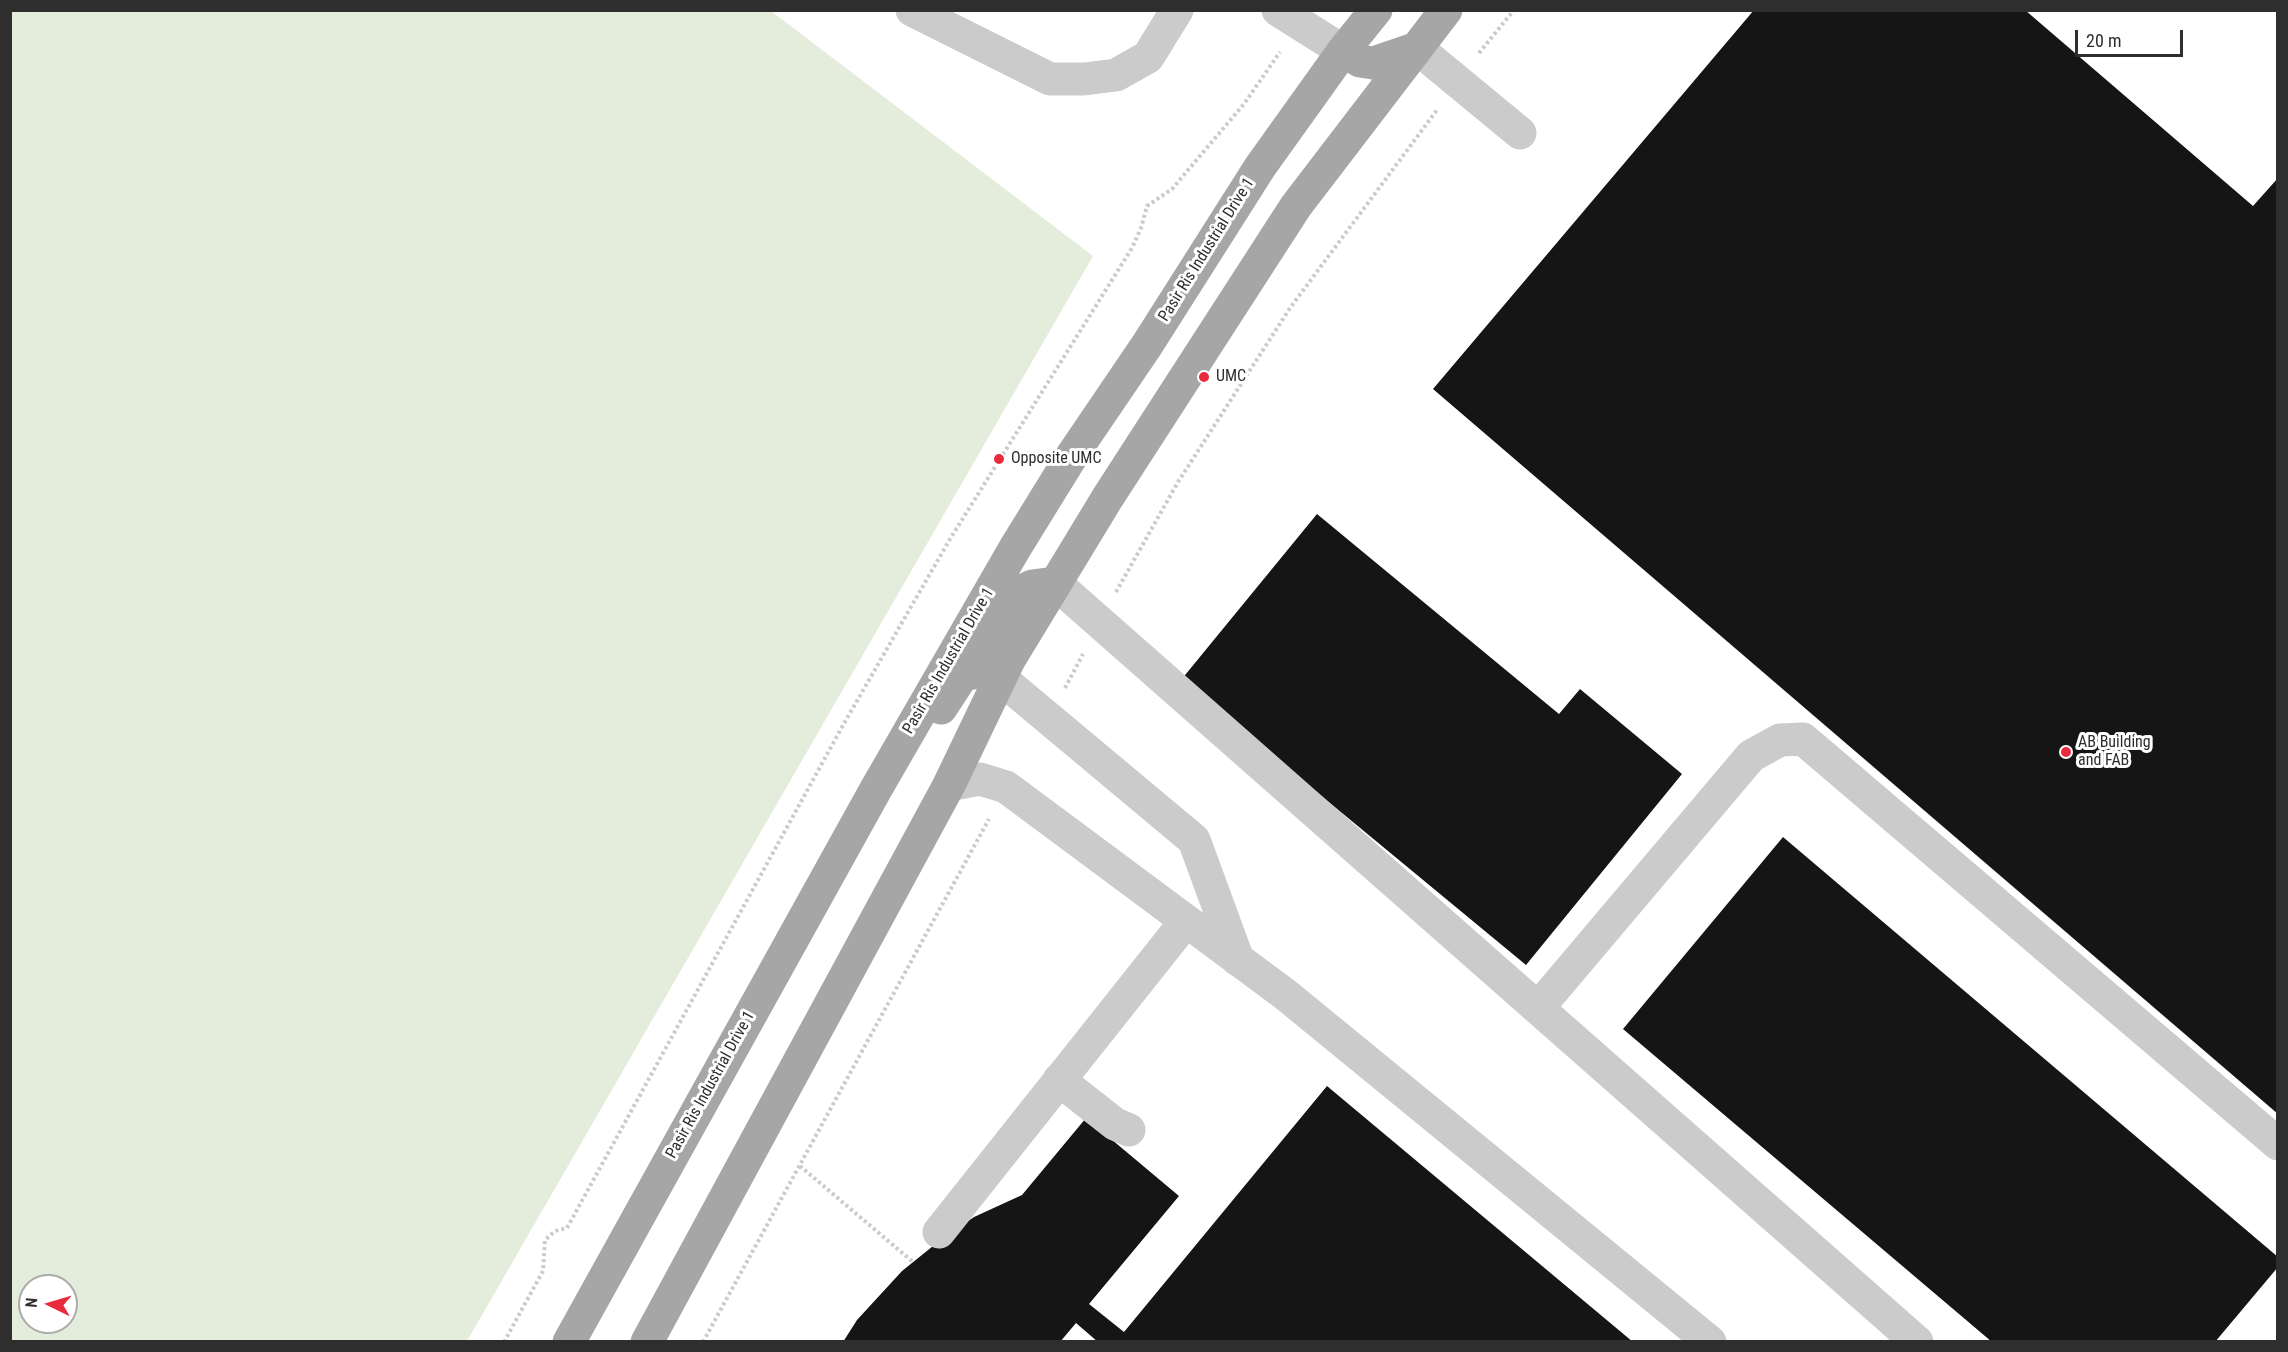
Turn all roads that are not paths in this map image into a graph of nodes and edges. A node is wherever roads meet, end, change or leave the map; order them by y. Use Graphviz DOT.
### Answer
graph roads {
  1 [pos="912,10"];
  2 [pos="1177,10"];
  3 [pos="1446,10"];
  4 [pos="1373,11"];
  5 [pos="1289,17"];
  6 [pos="1417,48"];
  7 [pos="1343,51"];
  8 [pos="1520,133"];
  9 [pos="1055,583"];
  10 [pos="962,676"];
  11 [pos="999,677"];
  12 [pos="949,785"];
  13 [pos="876,789"];
  14 [pos="1186,921"];
  15 [pos="1238,960"];
  16 [pos="1538,1008"];
  17 [pos="1059,1080"];
  18 [pos="1129,1130"];
  19 [pos="2277,1144"];
  20 [pos="939,1232"];
  21 [pos="569,1341"];
  22 [pos="647,1341"];
  23 [pos="1710,1341"];
  24 [pos="1917,1341"];
  1 -- 2 [label="lane"];
  3 -- 6 [label="main road"];
  4 -- 7 [label="main road, Pasir Ris Industrial Drive 1"];
  5 -- 7 [label="lane"];
  6 -- 7 [label="main road"];
  6 -- 8 [label="lane"];
  6 -- 9 [label="main road"];
  7 -- 13 [label="main road, Pasir Ris Industrial Drive 1"];
  9 -- 10 [label="main road"];
  9 -- 11 [label="main road"];
  9 -- 16 [label="lane"];
  10 -- 11 [label="main road"];
  10 -- 13 [label="main road"];
  11 -- 12 [label="main road"];
  11 -- 15 [label="lane"];
  12 -- 14 [label="lane"];
  12 -- 22 [label="main road"];
  13 -- 21 [label="main road, Pasir Ris Industrial Drive 1"];
  14 -- 15 [label="lane"];
  14 -- 17 [label="lane"];
  15 -- 23 [label="lane"];
  16 -- 19 [label="lane"];
  16 -- 24 [label="lane"];
  17 -- 18 [label="lane"];
  17 -- 20 [label="lane"];
}
